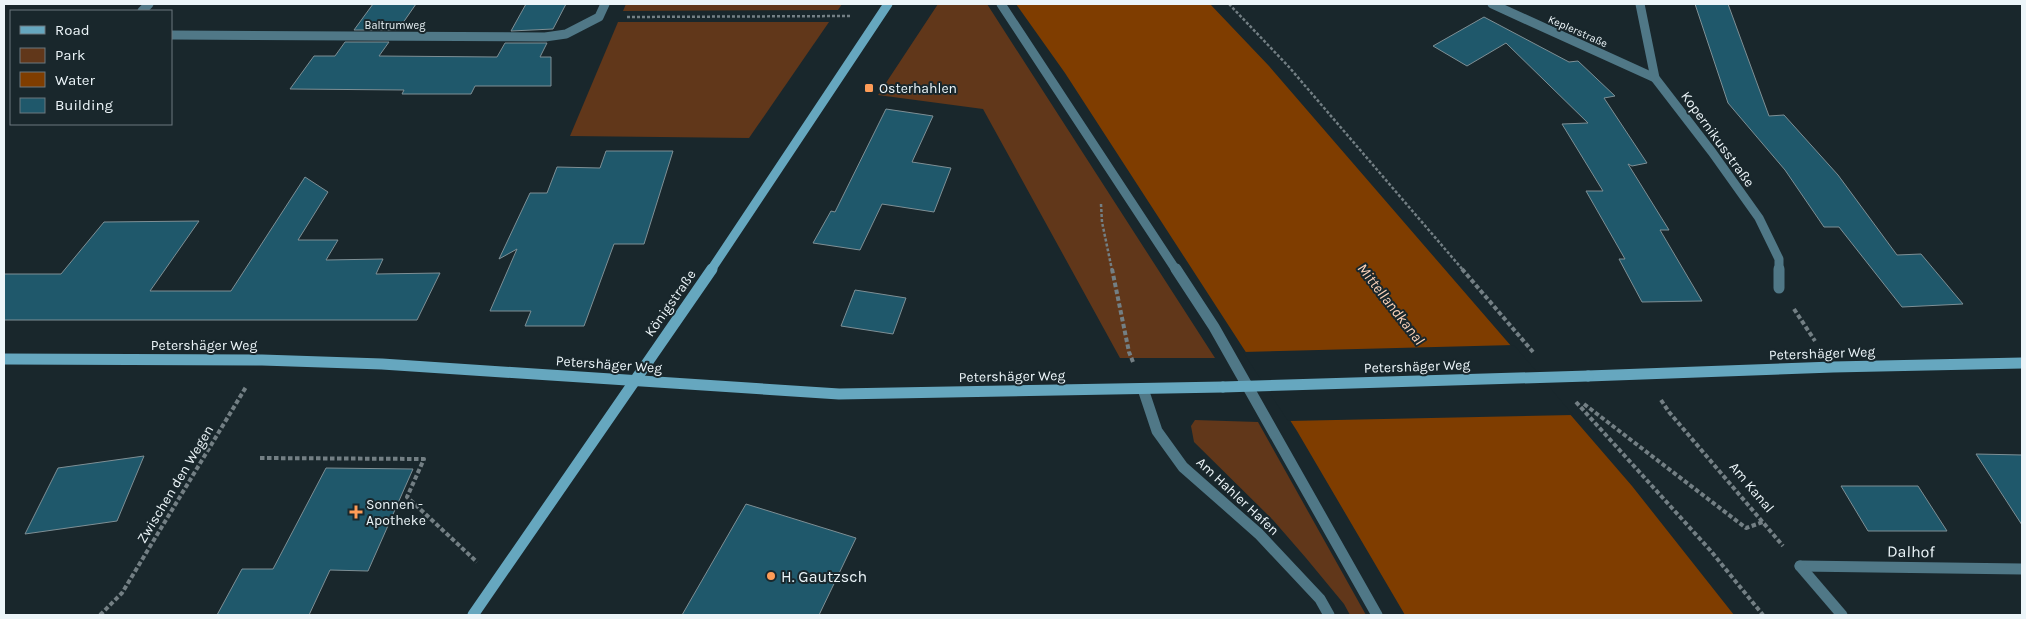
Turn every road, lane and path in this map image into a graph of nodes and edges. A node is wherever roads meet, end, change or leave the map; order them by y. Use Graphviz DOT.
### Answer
graph roads {
  1 [pos="605,4"];
  2 [pos="888,4"];
  3 [pos="1001,4"];
  4 [pos="1229,4"];
  5 [pos="1492,4"];
  6 [pos="1640,4"];
  7 [pos="880,16"];
  8 [pos="599,17"];
  9 [pos="172,35"];
  10 [pos="1655,78"];
  11 [pos="1111,172"];
  12 [pos="1779,288"];
  13 [pos="1538,358"];
  14 [pos="4,359"];
  15 [pos="262,360"];
  16 [pos="2022,363"];
  17 [pos="1833,367"];
  18 [pos="1645,375"];
  19 [pos="634,381"];
  20 [pos="1143,389"];
  21 [pos="260,458"];
  22 [pos="1763,522"];
  23 [pos="1800,566"];
  24 [pos="2022,569"];
  25 [pos="498,581"];
  26 [pos="100,615"];
  27 [pos="473,615"];
  28 [pos="1329,615"];
  29 [pos="1377,615"];
  30 [pos="1763,615"];
  31 [pos="1842,615"];
  1 -- 8 [label="street"];
  2 -- 7 [label="street, Königstraße"];
  3 -- 11 [label="street"];
  4 -- 13 [label="path"];
  5 -- 10 [label="street, Keplerstraße"];
  6 -- 10 [label="street, Kopernikusstraße"];
  7 -- 8 [label="path"];
  7 -- 19 [label="street, Königstraße"];
  8 -- 9 [label="street, Baltrumweg"];
  10 -- 12 [label="street, Kopernikusstraße"];
  11 -- 20 [label="path"];
  11 -- 29 [label="street"];
  12 -- 17 [label="path"];
  14 -- 15 [label="street, Petershäger Weg"];
  15 -- 19 [label="street, Petershäger Weg"];
  15 -- 26 [label="path, Zwischen den Wegen"];
  16 -- 17 [label="street, Petershäger Weg"];
  17 -- 18 [label="street, Petershäger Weg"];
  18 -- 20 [label="street, Petershäger Weg, bridge"];
  18 -- 22 [label="path, Am Kanal"];
  19 -- 20 [label="street, Petershäger Weg"];
  19 -- 25 [label="street, Königstraße"];
  20 -- 28 [label="street, Am Hahler Hafen"];
  21 -- 25 [label="path"];
  22 -- 23 [label="path, Am Kanal"];
  22 -- 30 [label="path"];
  23 -- 24 [label="street, Dalhof"];
  23 -- 31 [label="street"];
  25 -- 27 [label="street, Königstraße"];
}
